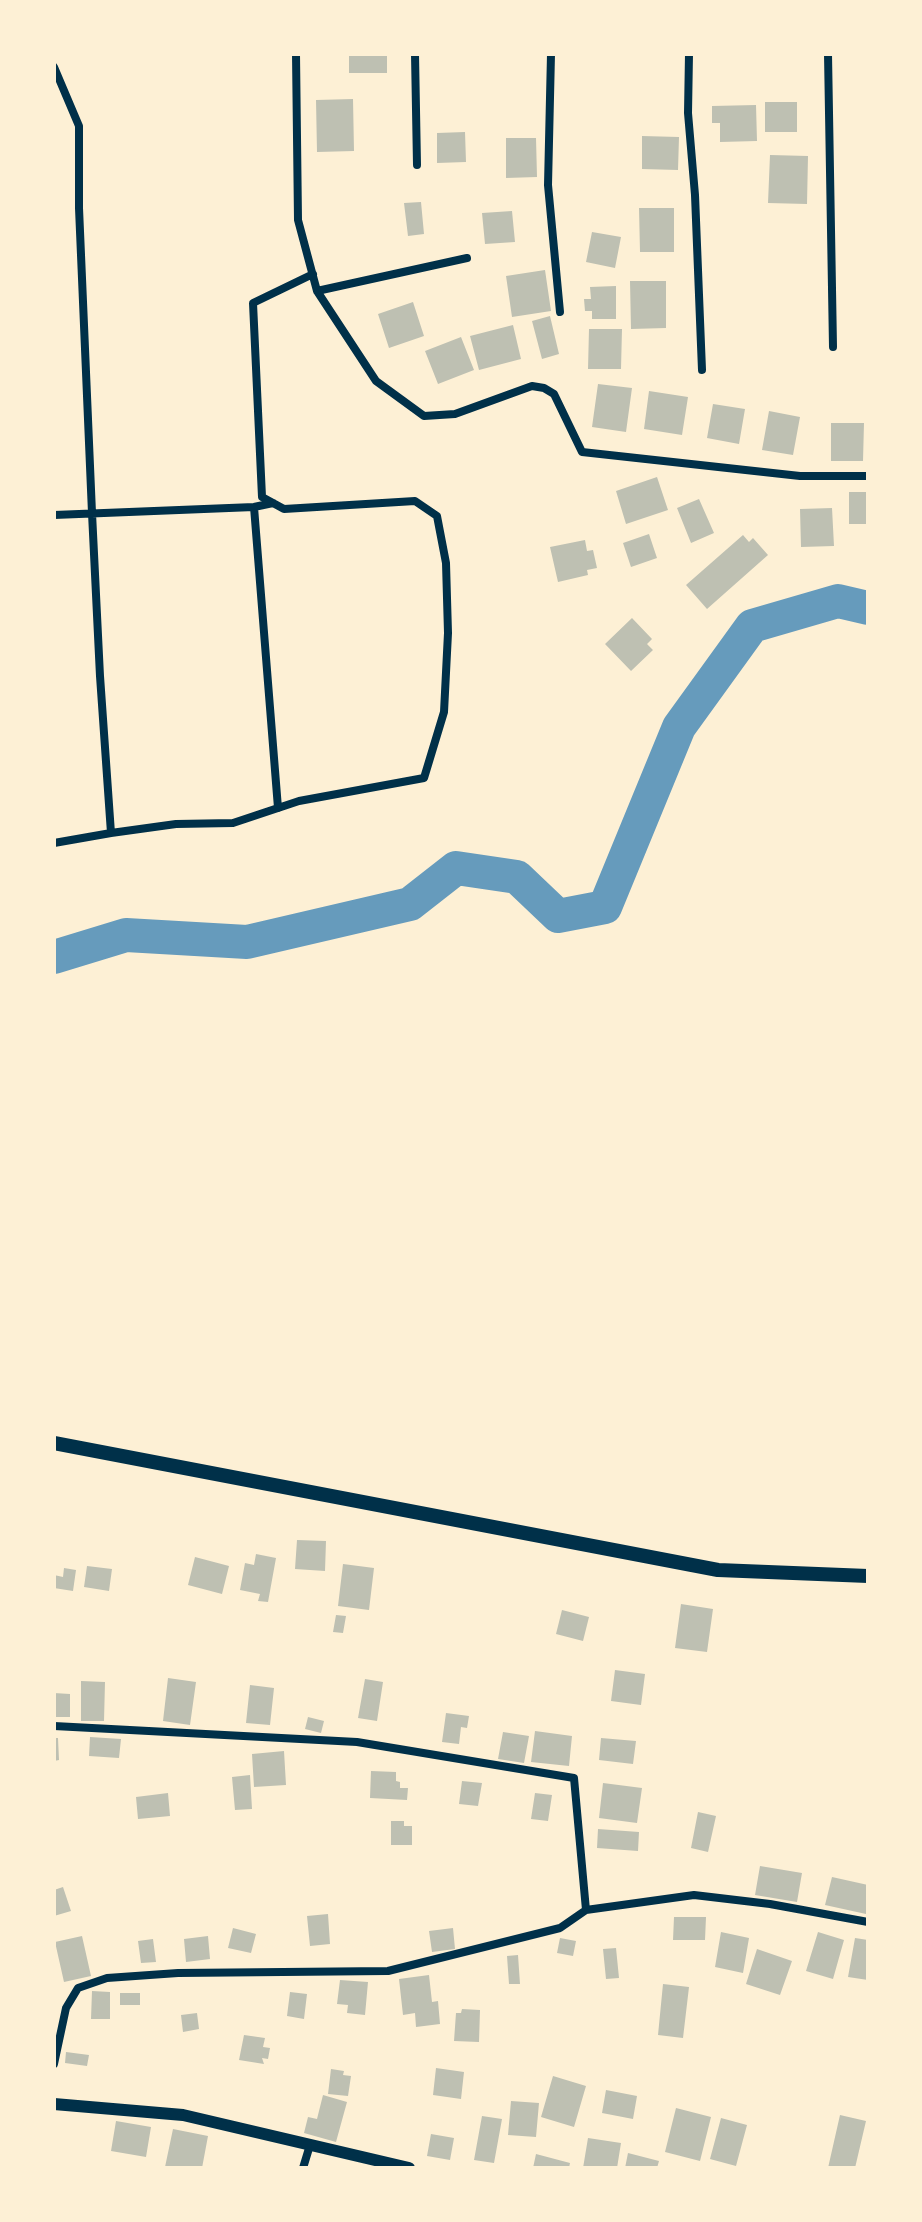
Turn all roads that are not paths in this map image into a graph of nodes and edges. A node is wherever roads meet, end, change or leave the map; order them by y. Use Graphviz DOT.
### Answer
graph roads {
  1 [pos="296,54"];
  2 [pos="415,54"];
  3 [pos="551,54"];
  4 [pos="689,54"];
  5 [pos="828,54"];
  6 [pos="54,67"];
  7 [pos="417,165"];
  8 [pos="467,258"];
  9 [pos="313,274"];
  10 [pos="317,291"];
  11 [pos="560,312"];
  12 [pos="833,347"];
  13 [pos="702,370"];
  14 [pos="868,476"];
  15 [pos="274,503"];
  16 [pos="254,507"];
  17 [pos="92,513"];
  18 [pos="54,515"];
  19 [pos="278,808"];
  20 [pos="111,833"];
  21 [pos="54,843"];
  22 [pos="54,1443"];
  23 [pos="868,1576"];
  24 [pos="54,1726"];
  25 [pos="586,1910"];
  26 [pos="868,1922"];
  27 [pos="54,2064"];
  28 [pos="54,2104"];
  29 [pos="310,2145"];
  30 [pos="303,2168"];
  31 [pos="409,2168"];
  1 -- 9 [label="street"];
  2 -- 7 [label="street"];
  3 -- 11 [label="street"];
  4 -- 13 [label="street"];
  5 -- 12 [label="street"];
  6 -- 17 [label="street"];
  8 -- 10 [label="street"];
  9 -- 10 [label="street"];
  9 -- 15 [label="street"];
  10 -- 14 [label="street"];
  15 -- 16 [label="street"];
  15 -- 19 [label="street"];
  16 -- 17 [label="street"];
  16 -- 19 [label="street"];
  17 -- 18 [label="street"];
  17 -- 20 [label="street"];
  19 -- 20 [label="street"];
  20 -- 21 [label="street"];
  22 -- 23 [label="main road"];
  24 -- 25 [label="street"];
  25 -- 26 [label="street"];
  25 -- 27 [label="street"];
  28 -- 29 [label="street"];
  29 -- 30 [label="street"];
  29 -- 31 [label="street"];
}
